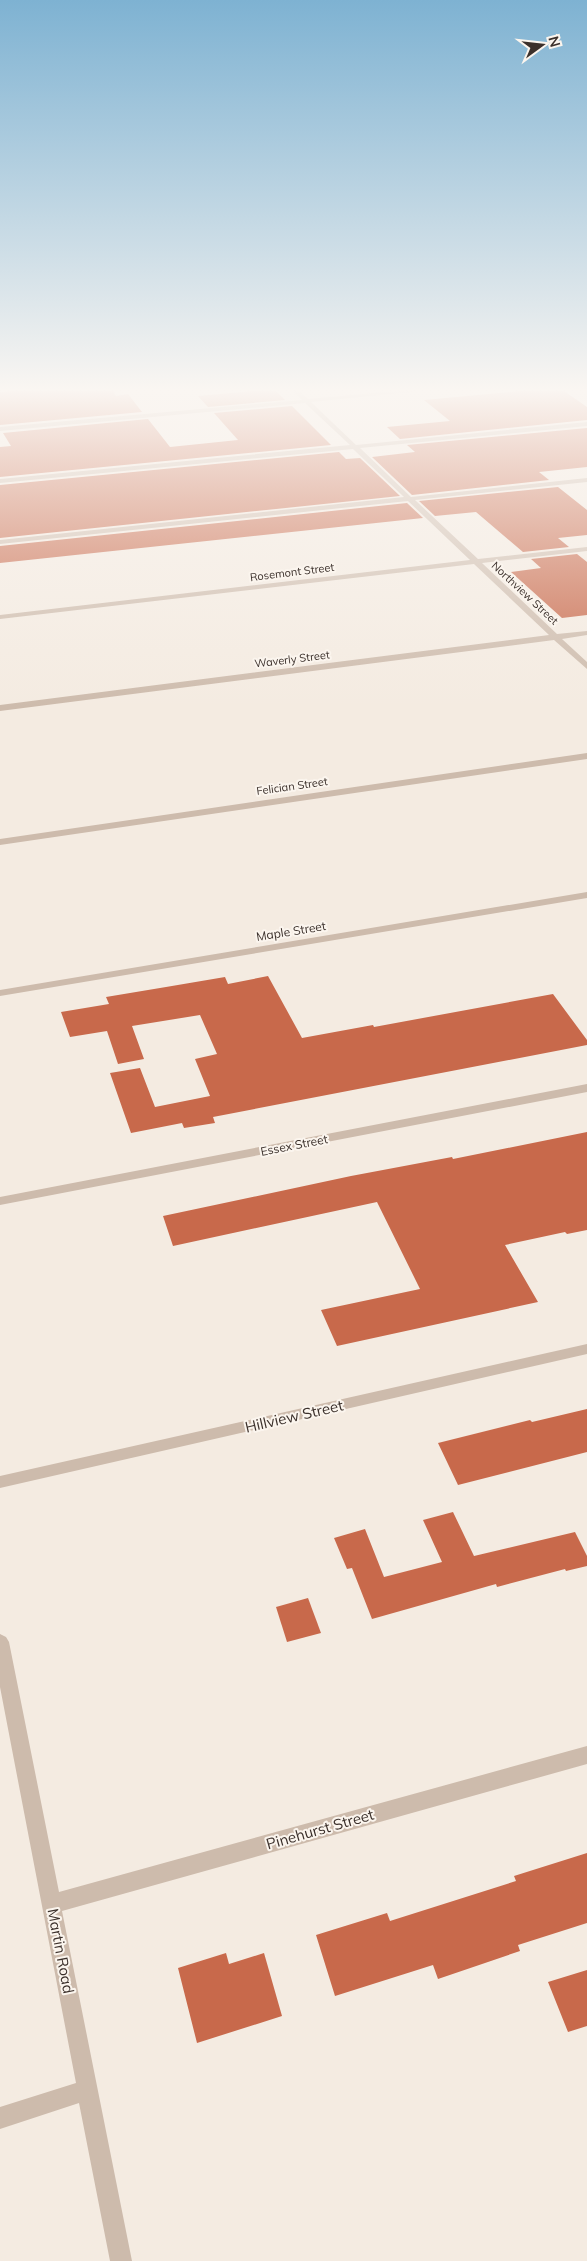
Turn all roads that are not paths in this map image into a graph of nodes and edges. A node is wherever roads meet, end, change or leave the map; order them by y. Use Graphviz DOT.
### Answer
graph roads {
  1 [pos="407,497"];
  2 [pos="433,497"];
  3 [pos="410,499"];
  4 [pos="0,542"];
  5 [pos="587,549"];
  6 [pos="476,562"];
  7 [pos="0,617"];
  8 [pos="587,633"];
  9 [pos="555,637"];
  10 [pos="587,667"];
  11 [pos="0,708"];
  12 [pos="587,756"];
  13 [pos="0,842"];
  14 [pos="587,895"];
  15 [pos="0,993"];
  16 [pos="587,1088"];
  17 [pos="0,1201"];
  18 [pos="587,1349"];
  19 [pos="0,1482"];
  20 [pos="0,1642"];
  21 [pos="587,1755"];
  22 [pos="52,1904"];
  23 [pos="88,2090"];
  24 [pos="0,2118"];
  25 [pos="122,2261"];
  1 -- 3 [label="street, Northview Street"];
  2 -- 3 [label="street"];
  3 -- 4 [label="street"];
  3 -- 6 [label="street, Northview Street"];
  5 -- 6 [label="street, Rosemont Street"];
  6 -- 7 [label="street, Rosemont Street"];
  6 -- 9 [label="street, Northview Street"];
  8 -- 9 [label="street, Waverly Street"];
  9 -- 10 [label="street, Northview Street"];
  9 -- 11 [label="street, Waverly Street"];
  12 -- 13 [label="street, Felician Street"];
  14 -- 15 [label="street, Maple Street"];
  16 -- 17 [label="street, Essex Street"];
  18 -- 19 [label="street, Hillview Street"];
  20 -- 22 [label="street, Martin Road"];
  21 -- 22 [label="street, Pinehurst Street"];
  22 -- 23 [label="street, Martin Road"];
  23 -- 24 [label="street"];
  23 -- 25 [label="street, Martin Road"];
}
